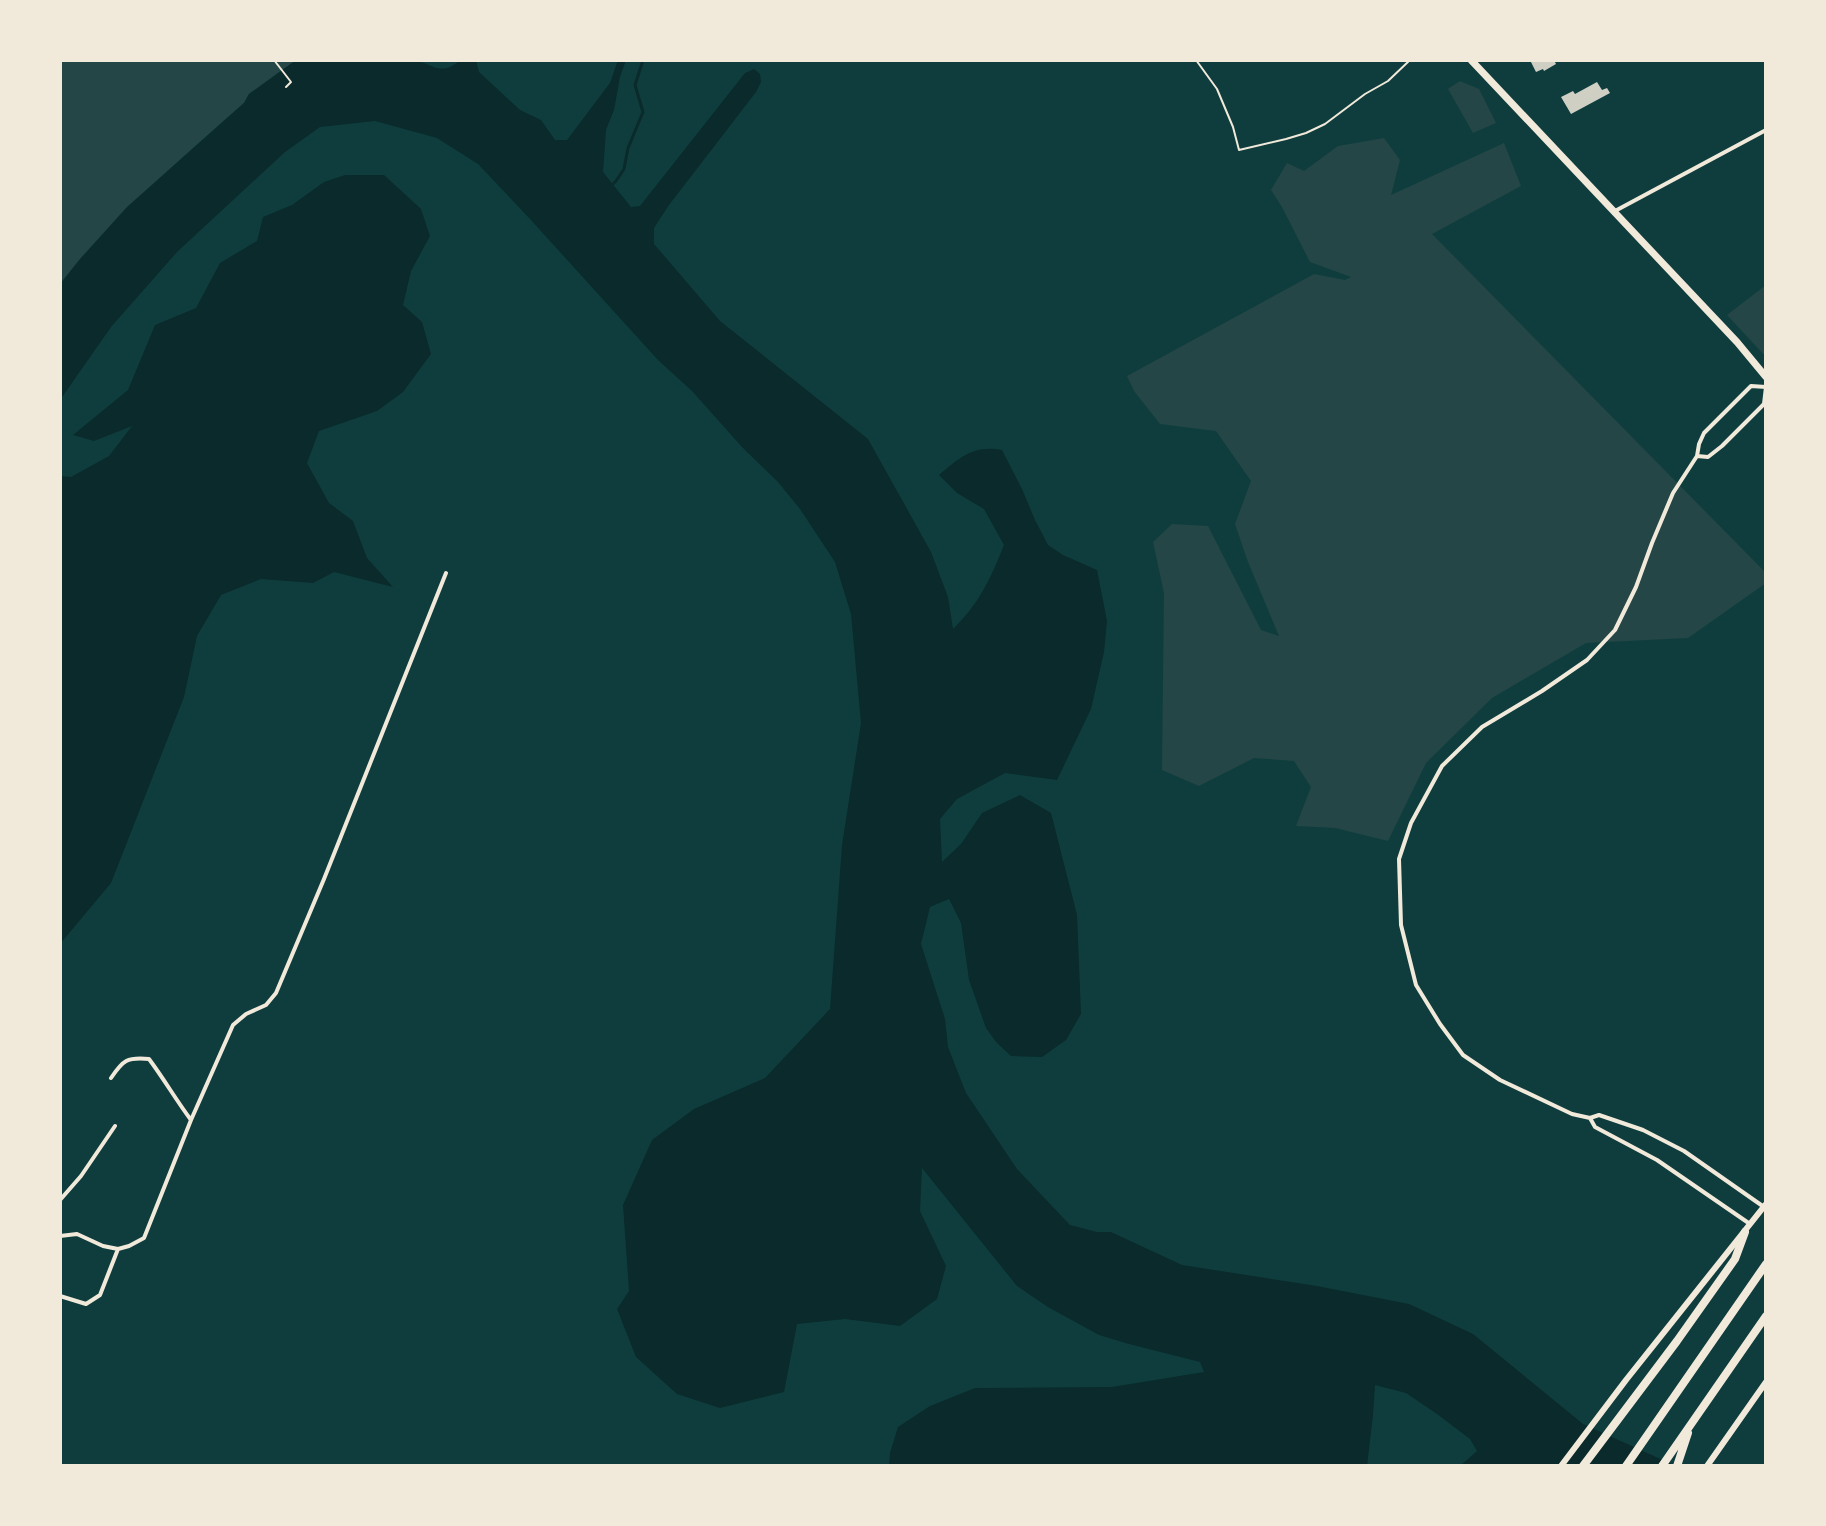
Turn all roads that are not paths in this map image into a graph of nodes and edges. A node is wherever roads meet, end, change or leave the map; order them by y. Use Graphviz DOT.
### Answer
graph roads {
  1 [pos="1196,60"];
  2 [pos="1410,60"];
  3 [pos="1471,60"];
  4 [pos="1766,130"];
  5 [pos="1613,212"];
  6 [pos="1766,377"];
  7 [pos="1766,387"];
  8 [pos="1697,456"];
  9 [pos="446,573"];
  10 [pos="111,1078"];
  11 [pos="1590,1118"];
  12 [pos="191,1120"];
  13 [pos="115,1126"];
  14 [pos="60,1200"];
  15 [pos="1765,1206"];
  16 [pos="1748,1228"];
  17 [pos="60,1236"];
  18 [pos="118,1249"];
  19 [pos="1766,1264"];
  20 [pos="60,1296"];
  21 [pos="1766,1316"];
  22 [pos="1766,1382"];
  23 [pos="1692,1421"];
  24 [pos="1561,1466"];
  25 [pos="1583,1466"];
  26 [pos="1626,1466"];
  27 [pos="1662,1466"];
  28 [pos="1677,1466"];
  29 [pos="1707,1466"];
  1 -- 2 [label="lane"];
  3 -- 5 [label="main road"];
  4 -- 5 [label="street"];
  5 -- 6 [label="main road"];
  7 -- 8 [label="street"];
  7 -- 8 [label="street"];
  8 -- 11 [label="street"];
  9 -- 12 [label="street"];
  10 -- 12 [label="street"];
  11 -- 15 [label="street"];
  11 -- 16 [label="street"];
  12 -- 18 [label="street"];
  13 -- 14 [label="street"];
  15 -- 16 [label="main road"];
  16 -- 24 [label="main road"];
  16 -- 25 [label="highway"];
  17 -- 18 [label="street"];
  18 -- 20 [label="street"];
  19 -- 26 [label="highway"];
  21 -- 23 [label="highway"];
  22 -- 29 [label="main road"];
  23 -- 27 [label="highway"];
  23 -- 28 [label="highway"];
}
